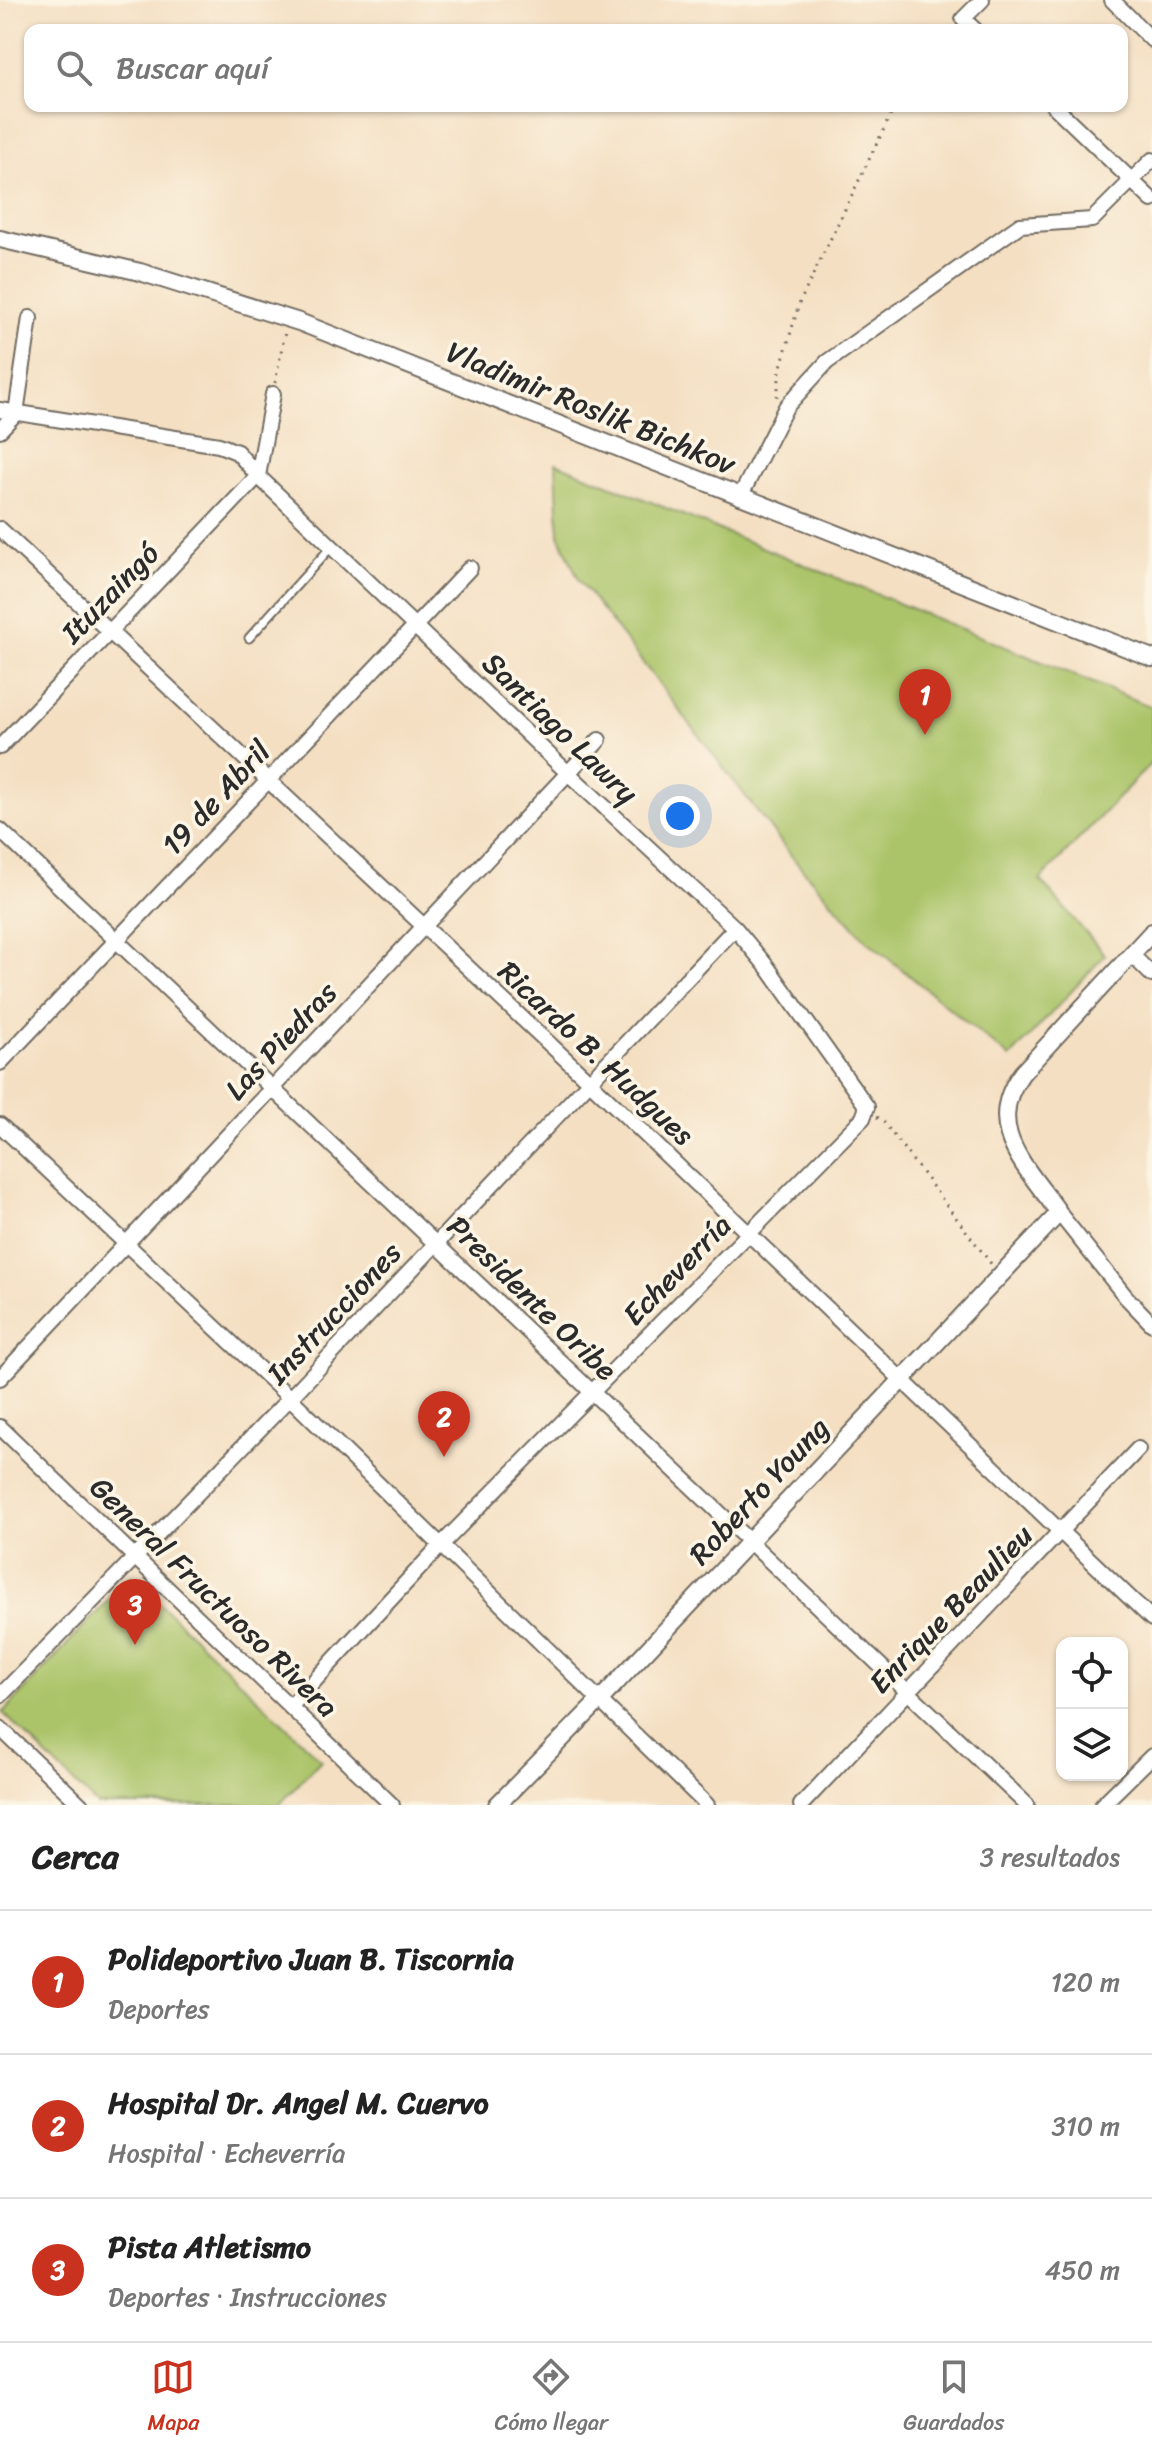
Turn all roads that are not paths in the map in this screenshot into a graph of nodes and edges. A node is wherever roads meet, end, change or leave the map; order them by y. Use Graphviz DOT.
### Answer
graph roads {
  1 [pos="982,0"];
  2 [pos="1118,2"];
  3 [pos="968,24"];
  4 [pos="1152,40"];
  5 [pos="1060,112"];
  6 [pos="1152,160"];
  7 [pos="1131,181"];
  8 [pos="1152,200"];
  9 [pos="0,239"];
  10 [pos="30,318"];
  11 [pos="273,394"];
  12 [pos="0,410"];
  13 [pos="16,413"];
  14 [pos="0,430"];
  15 [pos="258,476"];
  16 [pos="740,497"];
  17 [pos="0,529"];
  18 [pos="332,546"];
  19 [pos="470,568"];
  20 [pos="415,625"];
  21 [pos="110,631"];
  22 [pos="249,638"];
  23 [pos="1152,658"];
  24 [pos="599,740"];
  25 [pos="0,747"];
  26 [pos="568,773"];
  27 [pos="268,780"];
  28 [pos="0,830"];
  29 [pos="423,927"];
  30 [pos="735,928"];
  31 [pos="1152,932"];
  32 [pos="117,940"];
  33 [pos="1131,954"];
  34 [pos="1152,975"];
  35 [pos="0,1063"];
  36 [pos="589,1081"];
  37 [pos="271,1088"];
  38 [pos="867,1111"];
  39 [pos="0,1125"];
  40 [pos="1059,1213"];
  41 [pos="747,1234"];
  42 [pos="437,1242"];
  43 [pos="127,1244"];
  44 [pos="1152,1324"];
  45 [pos="0,1378"];
  46 [pos="903,1380"];
  47 [pos="594,1392"];
  48 [pos="290,1398"];
  49 [pos="0,1427"];
  50 [pos="1138,1449"];
  51 [pos="1062,1532"];
  52 [pos="750,1542"];
  53 [pos="441,1545"];
  54 [pos="135,1557"];
  55 [pos="1152,1619"];
  56 [pos="907,1691"];
  57 [pos="0,1696"];
  58 [pos="600,1700"];
  59 [pos="290,1707"];
  60 [pos="0,1728"];
  61 [pos="1152,1756"];
  62 [pos="81,1805"];
  63 [pos="392,1805"];
  64 [pos="497,1805"];
  65 [pos="707,1805"];
  66 [pos="801,1805"];
  67 [pos="1027,1805"];
  68 [pos="1102,1805"];
  1 -- 3 [label="street"];
  2 -- 4 [label="street"];
  5 -- 7 [label="street"];
  6 -- 7 [label="street"];
  7 -- 8 [label="street"];
  7 -- 16 [label="street"];
  9 -- 16 [label="street, Vladimir Roslik Bichkov"];
  10 -- 13 [label="street"];
  11 -- 15 [label="street"];
  12 -- 13 [label="street"];
  13 -- 14 [label="street"];
  13 -- 15 [label="street, Santiago Lawry"];
  15 -- 18 [label="street, Santiago Lawry"];
  15 -- 21 [label="street, Ituzaingó"];
  16 -- 23 [label="street, Vladimir Roslik Bichkov"];
  17 -- 21 [label="street, Ricardo B. Hudgues"];
  18 -- 20 [label="street, Santiago Lawry"];
  18 -- 22 [label="lane"];
  19 -- 20 [label="street, 19 de Abril"];
  20 -- 26 [label="street, Santiago Lawry"];
  20 -- 27 [label="street, 19 de Abril"];
  21 -- 25 [label="street, Ituzaingó"];
  21 -- 27 [label="street, Ricardo B. Hudgues"];
  24 -- 26 [label="street, Las Piedras"];
  26 -- 29 [label="street, Las Piedras"];
  26 -- 30 [label="street, Santiago Lawry"];
  27 -- 29 [label="street, Ricardo B. Hudgues"];
  27 -- 32 [label="street, 19 de Abril"];
  28 -- 32 [label="street, Presidente Oribe"];
  29 -- 36 [label="street, Ricardo B. Hudgues"];
  29 -- 37 [label="street, Las Piedras"];
  30 -- 36 [label="street, Instrucciones"];
  30 -- 38 [label="street, Santiago Lawry"];
  31 -- 33 [label="street"];
  32 -- 35 [label="street, 19 de Abril"];
  32 -- 37 [label="street, Presidente Oribe"];
  33 -- 34 [label="street"];
  33 -- 40 [label="street"];
  36 -- 41 [label="street, Ricardo B. Hudgues"];
  36 -- 42 [label="street, Instrucciones"];
  37 -- 42 [label="street, Presidente Oribe"];
  37 -- 43 [label="street, Las Piedras"];
  38 -- 41 [label="street, Echeverría"];
  39 -- 43 [label="street"];
  40 -- 44 [label="street"];
  40 -- 46 [label="street, Roberto Young"];
  41 -- 46 [label="street, Ricardo B. Hudgues"];
  41 -- 47 [label="street, Echeverría"];
  42 -- 47 [label="street, Presidente Oribe"];
  42 -- 48 [label="street, Instrucciones"];
  43 -- 45 [label="street, Las Piedras"];
  43 -- 48 [label="street"];
  46 -- 51 [label="street, Ricardo B. Hudgues"];
  46 -- 52 [label="street, Roberto Young"];
  47 -- 52 [label="street, Presidente Oribe"];
  47 -- 53 [label="street, Echeverría"];
  48 -- 53 [label="street"];
  48 -- 54 [label="street, Instrucciones"];
  49 -- 54 [label="street, General Fructuoso Rivera"];
  50 -- 51 [label="street, Enrique Beaulieu"];
  51 -- 55 [label="street, Ricardo B. Hudgues"];
  51 -- 56 [label="street, Enrique Beaulieu"];
  52 -- 56 [label="street, Presidente Oribe"];
  52 -- 58 [label="street, Roberto Young"];
  53 -- 58 [label="street"];
  53 -- 59 [label="street, Echeverría"];
  54 -- 57 [label="street, Instrucciones"];
  54 -- 59 [label="street, General Fructuoso Rivera"];
  56 -- 66 [label="street, Enrique Beaulieu"];
  56 -- 67 [label="street, Presidente Oribe"];
  58 -- 64 [label="street, Roberto Young"];
  58 -- 65 [label="street"];
  59 -- 63 [label="street, General Fructuoso Rivera"];
  60 -- 62 [label="street"];
  61 -- 68 [label="street"];
}
